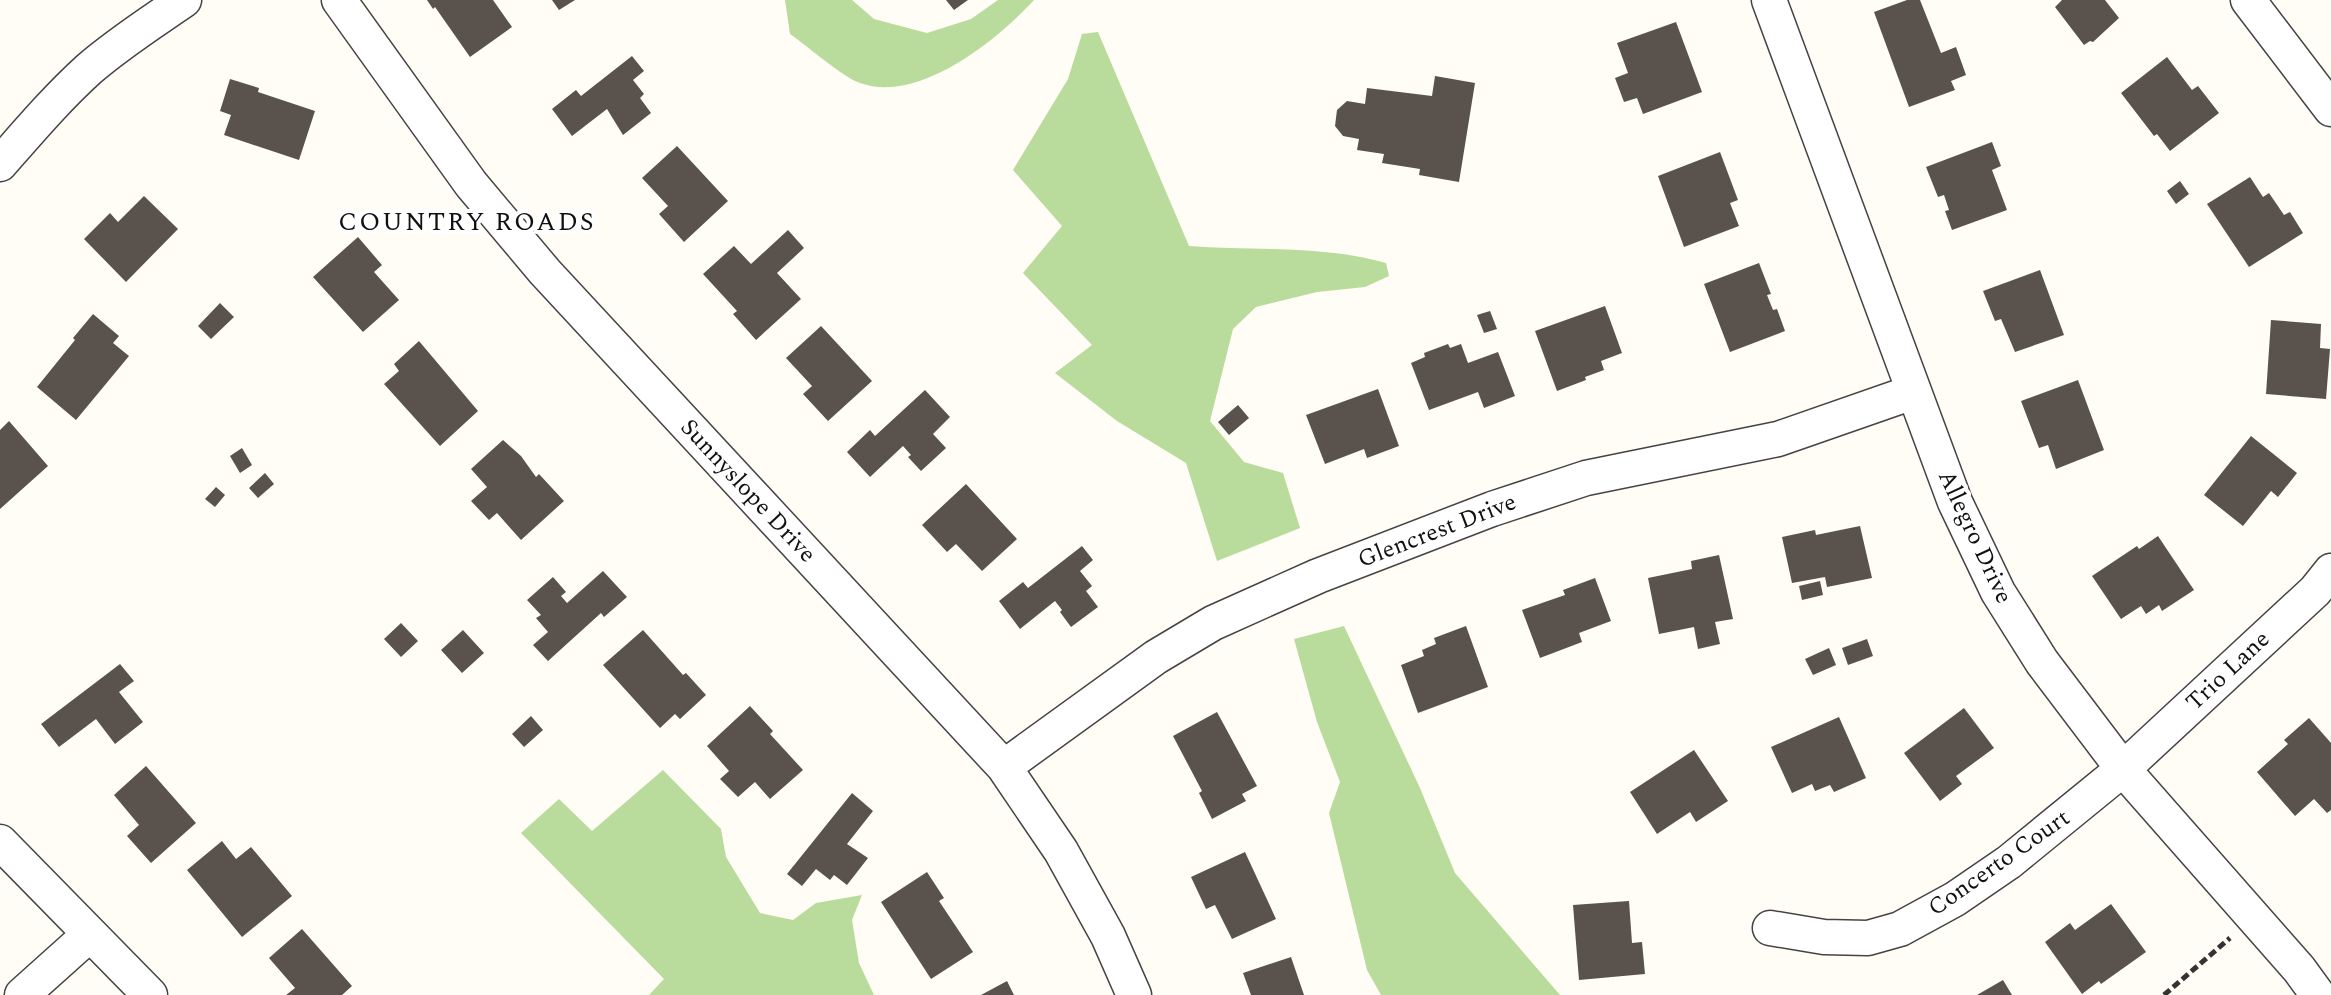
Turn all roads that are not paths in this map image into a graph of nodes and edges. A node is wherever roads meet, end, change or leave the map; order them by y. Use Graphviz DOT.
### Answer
graph roads {
  1 [pos="184,0"];
  2 [pos="339,0"];
  3 [pos="1769,0"];
  4 [pos="2248,0"];
  5 [pos="2331,109"];
  6 [pos="0,164"];
  7 [pos="1913,392"];
  8 [pos="2331,571"];
  9 [pos="1004,767"];
  10 [pos="2123,769"];
  11 [pos="0,842"];
  12 [pos="1770,928"];
  13 [pos="90,934"];
  14 [pos="22,995"];
  15 [pos="150,995"];
  16 [pos="1134,995"];
  17 [pos="2318,995"];
  1 -- 6 [label="street"];
  2 -- 9 [label="street, Sunnyslope Drive"];
  3 -- 7 [label="street, Allegro Drive"];
  4 -- 5 [label="street"];
  7 -- 9 [label="street, Glencrest Drive"];
  7 -- 10 [label="street, Allegro Drive"];
  8 -- 10 [label="street, Trio Lane"];
  9 -- 16 [label="street, Sunnyslope Drive"];
  10 -- 12 [label="street, Concerto Court"];
  10 -- 17 [label="street, Allegro Drive"];
  11 -- 13 [label="street"];
  13 -- 14 [label="street"];
  13 -- 15 [label="street"];
}
